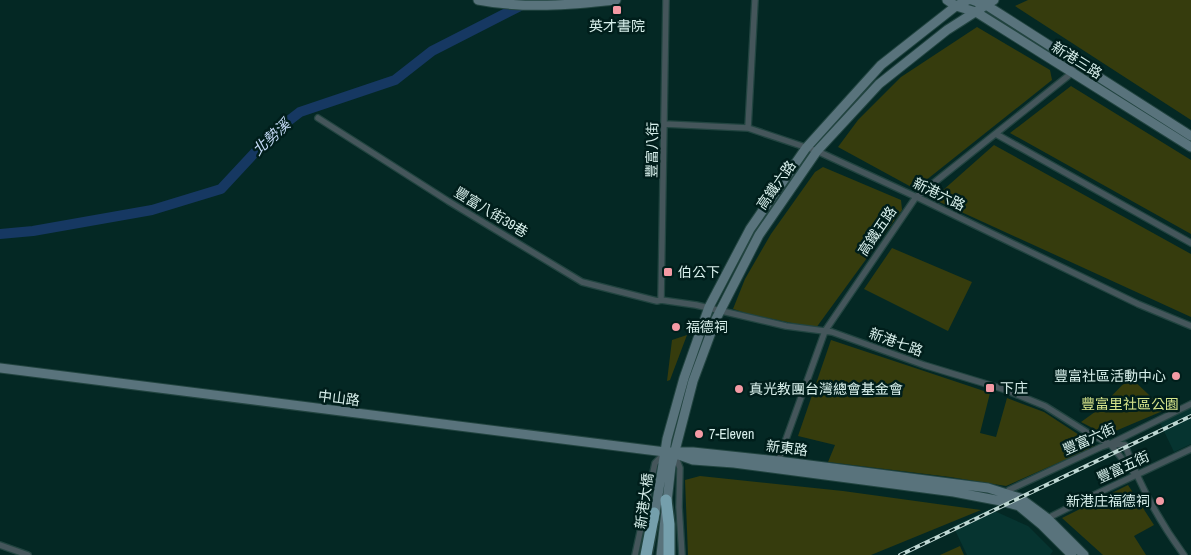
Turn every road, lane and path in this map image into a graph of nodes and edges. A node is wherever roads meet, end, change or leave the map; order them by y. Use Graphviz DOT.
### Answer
graph roads {
  1 [pos="478,0"];
  2 [pos="616,0"];
  3 [pos="666,0"];
  4 [pos="755,0"];
  5 [pos="947,0"];
  6 [pos="968,0"];
  7 [pos="972,0"];
  8 [pos="990,2"];
  9 [pos="956,6"];
  10 [pos="976,12"];
  11 [pos="1076,63"];
  12 [pos="1070,72"];
  13 [pos="318,118"];
  14 [pos="665,124"];
  15 [pos="748,128"];
  16 [pos="996,134"];
  17 [pos="1191,136"];
  18 [pos="1191,147"];
  19 [pos="806,148"];
  20 [pos="817,151"];
  21 [pos="916,197"];
  22 [pos="1191,243"];
  23 [pos="662,300"];
  24 [pos="709,307"];
  25 [pos="721,310"];
  26 [pos="1191,326"];
  27 [pos="825,331"];
  28 [pos="0,368"];
  29 [pos="1191,404"];
  30 [pos="1110,444"];
  31 [pos="1191,449"];
  32 [pos="669,452"];
  33 [pos="777,465"];
  34 [pos="1136,474"];
  35 [pos="1006,492"];
  36 [pos="666,500"];
  37 [pos="1001,501"];
  38 [pos="654,513"];
  39 [pos="1045,522"];
  40 [pos="0,546"];
  41 [pos="1075,554"];
  42 [pos="28,555"];
  43 [pos="635,555"];
  44 [pos="646,555"];
  45 [pos="652,555"];
  46 [pos="661,555"];
  47 [pos="669,555"];
  48 [pos="682,555"];
  49 [pos="1184,555"];
  1 -- 2 [label="street"];
  3 -- 14 [label="street, 豐富八街"];
  4 -- 15 [label="street"];
  5 -- 9 [label="street, 新港三路"];
  6 -- 9 [label="street, 高鐵六路"];
  7 -- 8 [label="street, 新港三路"];
  8 -- 10 [label="street, 高鐵六路"];
  8 -- 11 [label="street, 新港三路"];
  9 -- 10 [label="street, 新港三路"];
  9 -- 19 [label="street, 高鐵六路"];
  10 -- 12 [label="street, 新港三路"];
  10 -- 20 [label="street, 高鐵六路"];
  11 -- 12 [label="street, 高鐵五路"];
  11 -- 17 [label="street, 新港三路"];
  12 -- 16 [label="street, 高鐵五路"];
  12 -- 18 [label="street, 新港三路"];
  13 -- 23 [label="street, 豐富八街39巷"];
  14 -- 15 [label="street, 新港六路"];
  14 -- 23 [label="street, 豐富八街"];
  15 -- 19 [label="street, 新港六路"];
  16 -- 21 [label="street, 高鐵五路"];
  16 -- 22 [label="street"];
  19 -- 20 [label="street, 新港六路"];
  19 -- 24 [label="street, 高鐵六路"];
  20 -- 21 [label="street, 新港六路"];
  20 -- 25 [label="street, 高鐵六路"];
  21 -- 26 [label="street, 新港六路"];
  21 -- 27 [label="street, 高鐵五路"];
  23 -- 24 [label="street, 新港七路"];
  24 -- 25 [label="street, 新港七路"];
  24 -- 32 [label="street, 高鐵六路"];
  25 -- 27 [label="street, 新港七路"];
  25 -- 32 [label="street, 高鐵六路"];
  27 -- 30 [label="street, 新港七路"];
  27 -- 33 [label="street, 高鐵五路"];
  28 -- 32 [label="street, 中山路"];
  29 -- 30 [label="street, 豐富六街"];
  30 -- 34 [label="street, 新港七路"];
  30 -- 34 [label="street, 新港七路"];
  30 -- 35 [label="street, 豐富六街"];
  31 -- 34 [label="street, 豐富五街"];
  32 -- 33 [label="street, 新東路"];
  32 -- 36 [label="street, 新港大橋"];
  32 -- 38 [label="street, 新港大橋"];
  32 -- 43 [label="street"];
  32 -- 48 [label="street"];
  33 -- 35 [label="street, 新東路"];
  33 -- 37 [label="street, 新東路"];
  34 -- 39 [label="street, 豐富五街"];
  34 -- 49 [label="street, 新港七路"];
  35 -- 37 [label="street"];
  35 -- 39 [label="street, 新東路"];
  36 -- 46 [label="street, 新港大橋"];
  36 -- 47 [label="highway"];
  37 -- 39 [label="street, 新東路"];
  38 -- 44 [label="highway"];
  38 -- 45 [label="street, 新港大橋"];
  39 -- 41 [label="street, 新東路"];
  40 -- 42 [label="street"];
}
